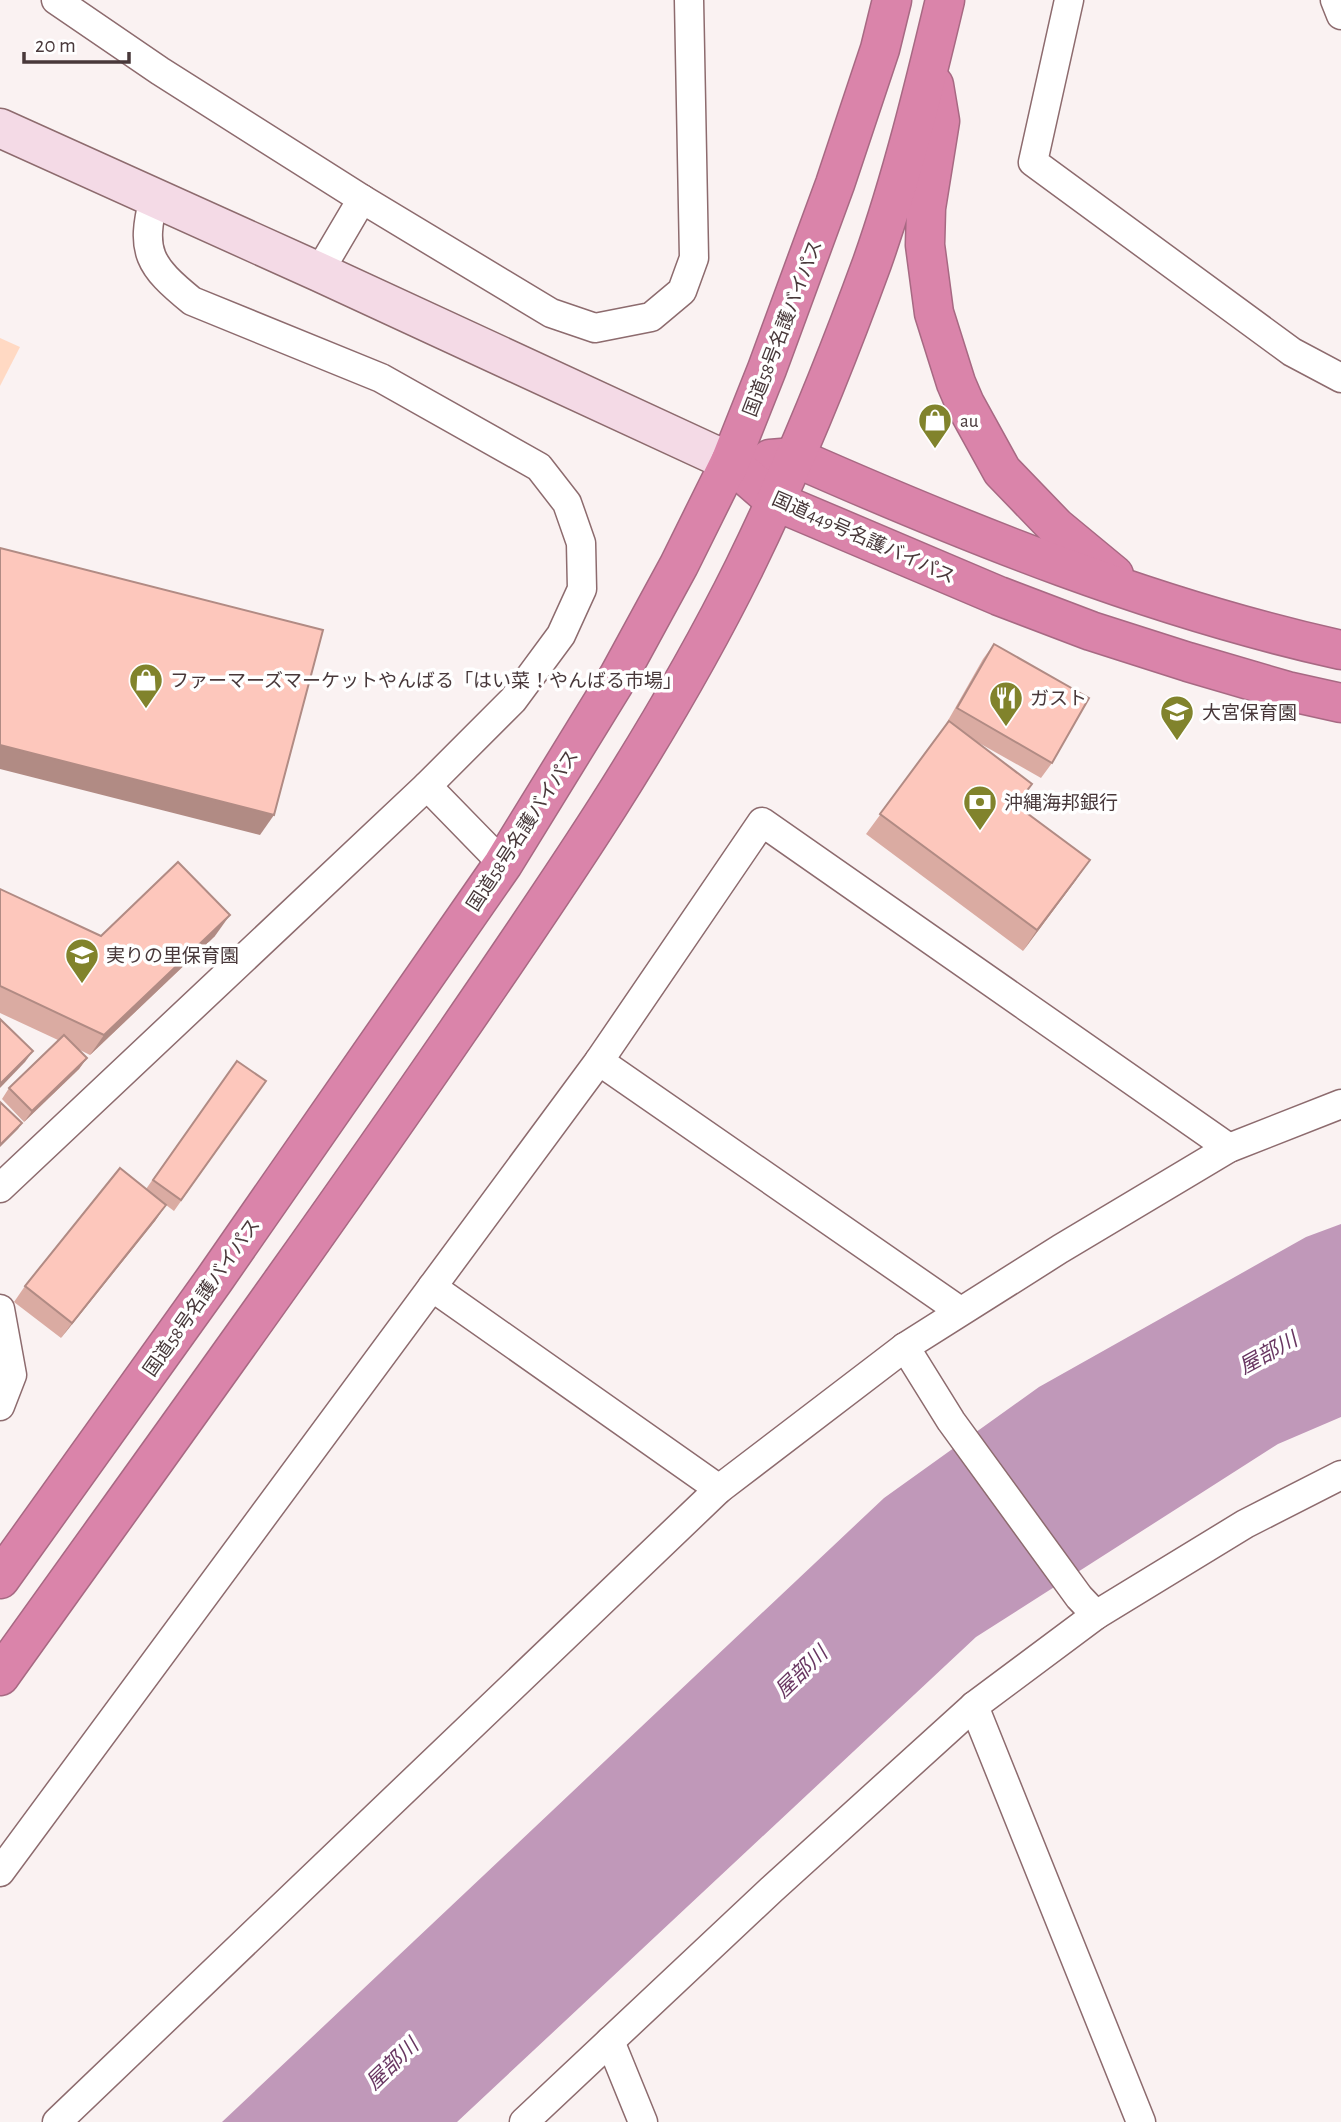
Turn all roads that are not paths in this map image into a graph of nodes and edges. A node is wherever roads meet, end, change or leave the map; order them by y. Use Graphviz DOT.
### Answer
graph roads {
  1 [pos="56,0"];
  2 [pos="689,0"];
  3 [pos="892,0"];
  4 [pos="945,0"];
  5 [pos="1069,0"];
  6 [pos="1335,0"];
  7 [pos="1341,15"];
  8 [pos="930,63"];
  9 [pos="0,128"];
  10 [pos="153,198"];
  11 [pos="362,199"];
  12 [pos="319,272"];
  13 [pos="1341,378"];
  14 [pos="794,457"];
  15 [pos="730,462"];
  16 [pos="775,501"];
  17 [pos="1144,594"];
  18 [pos="1341,650"];
  19 [pos="1341,703"];
  20 [pos="427,786"];
  21 [pos="503,864"];
  22 [pos="599,1061"];
  23 [pos="1341,1104"];
  24 [pos="1229,1148"];
  25 [pos="0,1188"];
  26 [pos="432,1287"];
  27 [pos="0,1309"];
  28 [pos="960,1311"];
  29 [pos="905,1348"];
  30 [pos="0,1406"];
  31 [pos="1341,1475"];
  32 [pos="719,1489"];
  33 [pos="0,1579"];
  34 [pos="1087,1606"];
  35 [pos="0,1676"];
  36 [pos="974,1706"];
  37 [pos="0,1872"];
  38 [pos="610,2041"];
  39 [pos="57,2122"];
  40 [pos="524,2122"];
  41 [pos="643,2122"];
  42 [pos="1140,2122"];
  1 -- 11 [label="street"];
  2 -- 11 [label="street"];
  3 -- 15 [label="highway, 国道58号名護バイパス"];
  4 -- 8 [label="highway"];
  5 -- 13 [label="street"];
  6 -- 7 [label="street"];
  8 -- 14 [label="highway"];
  8 -- 17 [label="highway"];
  9 -- 10 [label="street"];
  10 -- 12 [label="street"];
  10 -- 20 [label="street"];
  11 -- 12 [label="street"];
  12 -- 15 [label="street"];
  14 -- 15 [label="highway, 国道449号名護バイパス"];
  14 -- 16 [label="highway"];
  14 -- 17 [label="highway, 国道449号名護バイパス"];
  15 -- 16 [label="highway, 国道449号名護バイパス"];
  15 -- 21 [label="highway, 国道58号名護バイパス"];
  16 -- 19 [label="highway, 国道449号名護バイパス"];
  16 -- 35 [label="highway"];
  17 -- 18 [label="highway, 国道449号名護バイパス"];
  20 -- 21 [label="street"];
  20 -- 25 [label="street"];
  21 -- 33 [label="highway, 国道58号名護バイパス"];
  22 -- 24 [label="street"];
  22 -- 26 [label="street"];
  22 -- 28 [label="street"];
  23 -- 24 [label="street"];
  24 -- 28 [label="street"];
  26 -- 32 [label="street"];
  26 -- 37 [label="street"];
  27 -- 30 [label="street"];
  28 -- 29 [label="street"];
  29 -- 32 [label="street"];
  29 -- 34 [label="street"];
  31 -- 34 [label="street"];
  32 -- 39 [label="street"];
  34 -- 36 [label="street"];
  36 -- 38 [label="street"];
  36 -- 42 [label="street"];
  38 -- 40 [label="street"];
  38 -- 41 [label="street"];
}
